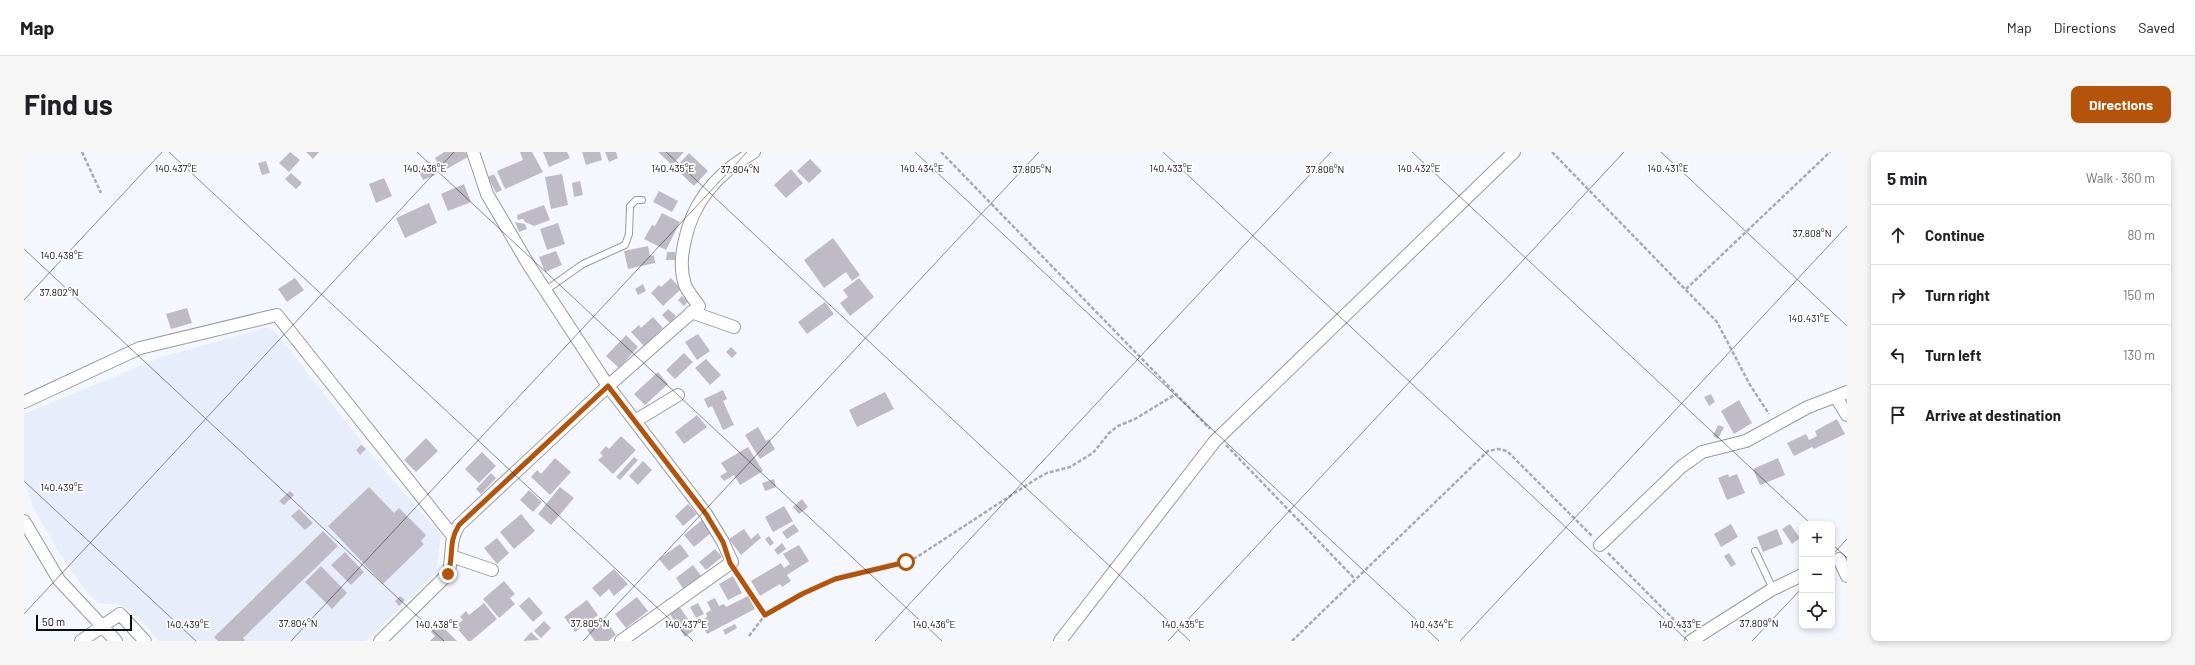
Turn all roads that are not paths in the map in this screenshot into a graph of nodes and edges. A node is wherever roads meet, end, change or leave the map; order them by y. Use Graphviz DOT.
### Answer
graph roads {
  1 [pos="474,152"];
  2 [pos="754,152"];
  3 [pos="1514,152"];
  4 [pos="642,200"];
  5 [pos="546,290"];
  6 [pos="691,312"];
  7 [pos="734,327"];
  8 [pos="608,386"];
  9 [pos="1842,394"];
  10 [pos="678,395"];
  11 [pos="24,402"];
  12 [pos="1847,415"];
  13 [pos="635,421"];
  14 [pos="24,521"];
  15 [pos="452,535"];
  16 [pos="1600,545"];
  17 [pos="1755,551"];
  18 [pos="451,556"];
  19 [pos="1842,557"];
  20 [pos="492,570"];
  21 [pos="1799,576"];
  22 [pos="1847,576"];
  23 [pos="1773,589"];
  24 [pos="101,625"];
  25 [pos="1692,640"];
  26 [pos="81,641"];
  27 [pos="116,641"];
  28 [pos="144,641"];
  29 [pos="380,641"];
  30 [pos="621,641"];
  31 [pos="1060,641"];
  1 -- 5 [label="street"];
  2 -- 6 [label="street"];
  3 -- 31 [label="street"];
  4 -- 5 [label="lane"];
  5 -- 8 [label="street"];
  6 -- 7 [label="street"];
  6 -- 8 [label="street"];
  8 -- 13 [label="street"];
  8 -- 15 [label="street"];
  9 -- 12 [label="street"];
  9 -- 16 [label="street"];
  10 -- 13 [label="street"];
  11 -- 15 [label="street"];
  13 -- 30 [label="street"];
  14 -- 24 [label="street"];
  15 -- 18 [label="street"];
  17 -- 23 [label="lane"];
  18 -- 20 [label="street"];
  18 -- 29 [label="street"];
  19 -- 22 [label="street"];
  21 -- 23 [label="street"];
  23 -- 25 [label="street"];
  24 -- 26 [label="street"];
  24 -- 27 [label="street"];
  24 -- 28 [label="street"];
}
